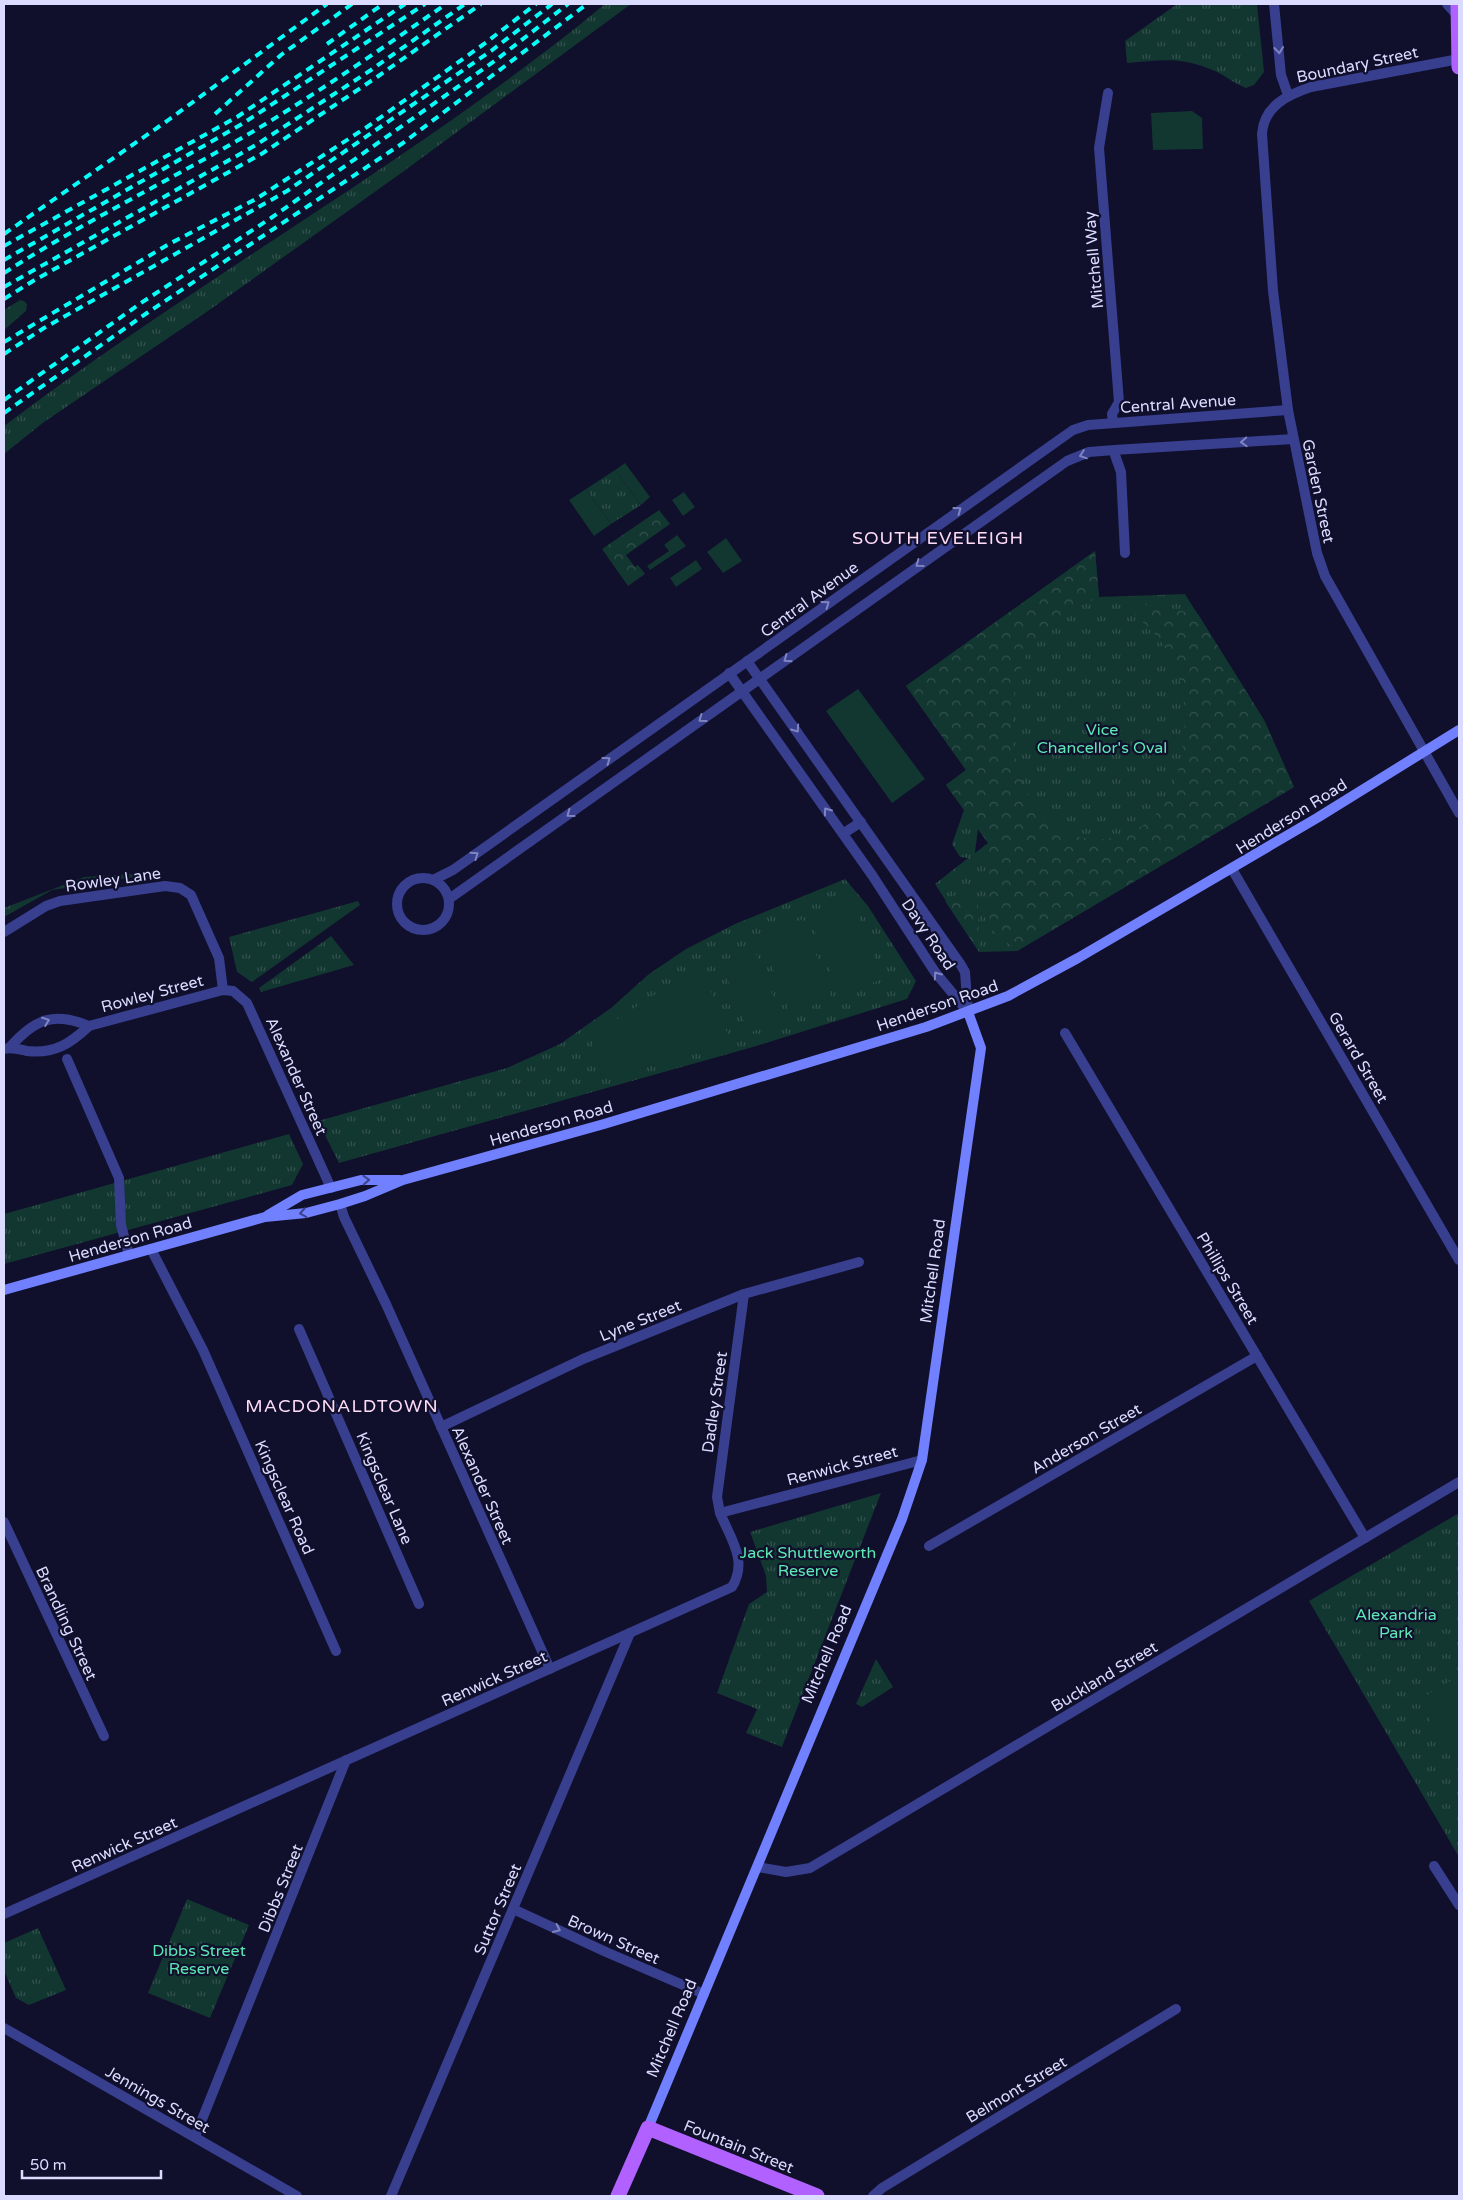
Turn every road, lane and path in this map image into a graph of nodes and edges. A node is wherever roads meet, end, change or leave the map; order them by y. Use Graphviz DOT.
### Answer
graph roads {
  1 [pos="1274,4"];
  2 [pos="1447,4"];
  3 [pos="1458,10"];
  4 [pos="1459,58"];
  5 [pos="1459,68"];
  6 [pos="1108,94"];
  7 [pos="1288,95"];
  8 [pos="1262,141"];
  9 [pos="1288,410"];
  10 [pos="1113,423"];
  11 [pos="1293,439"];
  12 [pos="1115,455"];
  13 [pos="1126,553"];
  14 [pos="747,660"];
  15 [pos="729,673"];
  16 [pos="760,678"];
  17 [pos="742,691"];
  18 [pos="1459,730"];
  19 [pos="1424,750"];
  20 [pos="1459,813"];
  21 [pos="861,822"];
  22 [pos="844,833"];
  23 [pos="1232,869"];
  24 [pos="433,880"];
  25 [pos="449,899"];
  26 [pos="4,932"];
  27 [pos="223,990"];
  28 [pos="968,1012"];
  29 [pos="89,1026"];
  30 [pos="1064,1034"];
  31 [pos="7,1048"];
  32 [pos="67,1059"];
  33 [pos="403,1180"];
  34 [pos="331,1188"];
  35 [pos="340,1204"];
  36 [pos="265,1217"];
  37 [pos="151,1249"];
  38 [pos="129,1255"];
  39 [pos="1459,1260"];
  40 [pos="859,1262"];
  41 [pos="4,1290"];
  42 [pos="744,1294"];
  43 [pos="299,1329"];
  44 [pos="1258,1356"];
  45 [pos="441,1428"];
  46 [pos="922,1460"];
  47 [pos="1459,1482"];
  48 [pos="720,1513"];
  49 [pos="4,1522"];
  50 [pos="1366,1538"];
  51 [pos="929,1546"];
  52 [pos="419,1604"];
  53 [pos="630,1633"];
  54 [pos="336,1651"];
  55 [pos="550,1669"];
  56 [pos="104,1736"];
  57 [pos="346,1760"];
  58 [pos="1434,1866"];
  59 [pos="758,1867"];
  60 [pos="1459,1905"];
  61 [pos="513,1909"];
  62 [pos="4,1914"];
  63 [pos="704,1994"];
  64 [pos="1176,2008"];
  65 [pos="4,2028"];
  66 [pos="648,2128"];
  67 [pos="195,2137"];
  68 [pos="297,2196"];
  69 [pos="391,2196"];
  70 [pos="618,2196"];
  71 [pos="817,2196"];
  72 [pos="873,2196"];
  1 -- 7 [label="street, one-way"];
  2 -- 3 [label="street"];
  3 -- 4 [label="main road"];
  4 -- 5 [label="main road"];
  4 -- 7 [label="street, Boundary Street"];
  6 -- 10 [label="street, Mitchell Way"];
  7 -- 8 [label="street, Boundary Street"];
  8 -- 9 [label="street, Garden Street"];
  9 -- 10 [label="street, Central Avenue"];
  9 -- 11 [label="street, Garden Street"];
  14 -- 10 [label="street, Central Avenue, one-way"];
  11 -- 16 [label="street, one-way"];
  11 -- 19 [label="street, Garden Street"];
  12 -- 13 [label="street"];
  14 -- 15 [label="street, Central Avenue"];
  14 -- 16 [label="street, Davy Road"];
  15 -- 17 [label="street, Davy Road"];
  24 -- 15 [label="street, Central Avenue, one-way"];
  16 -- 17 [label="street"];
  16 -- 21 [label="street, Davy Road, one-way"];
  22 -- 17 [label="street, Davy Road, one-way"];
  17 -- 25 [label="street, one-way"];
  18 -- 19 [label="main road, Henderson Road"];
  19 -- 20 [label="street, Garden Street"];
  19 -- 23 [label="main road, Henderson Road"];
  21 -- 22 [label="street"];
  21 -- 28 [label="street, Davy Road"];
  28 -- 22 [label="street, Davy Road, one-way"];
  23 -- 28 [label="main road, Henderson Road"];
  23 -- 39 [label="street, Gerard Street"];
  24 -- 25 [label="street"];
  24 -- 25 [label="street"];
  26 -- 27 [label="street, Rowley Lane"];
  27 -- 29 [label="street, Rowley Street"];
  27 -- 34 [label="street, Alexander Street"];
  28 -- 33 [label="main road, Henderson Road"];
  28 -- 46 [label="main road, Mitchell Road"];
  29 -- 31 [label="street, Rowley Street"];
  31 -- 29 [label="street, Rowley Street, one-way"];
  30 -- 44 [label="street, Phillips Street"];
  32 -- 38 [label="street"];
  34 -- 33 [label="main road, Henderson Road, one-way"];
  33 -- 35 [label="main road, Henderson Road"];
  34 -- 36 [label="main road, Henderson Road"];
  35 -- 36 [label="main road, Henderson Road, one-way"];
  35 -- 45 [label="street, Alexander Street"];
  36 -- 37 [label="main road, Henderson Road"];
  37 -- 38 [label="main road, Henderson Road"];
  37 -- 54 [label="street, Kingsclear Road"];
  38 -- 41 [label="main road, Henderson Road"];
  40 -- 42 [label="street, Lyne Street"];
  42 -- 45 [label="street, Lyne Street"];
  42 -- 48 [label="street, Dadley Street"];
  43 -- 52 [label="street, Kingsclear Lane"];
  44 -- 50 [label="street, Phillips Street"];
  44 -- 51 [label="street, Anderson Street"];
  45 -- 55 [label="street, Alexander Street"];
  46 -- 48 [label="street, Renwick Street"];
  46 -- 59 [label="main road, Mitchell Road"];
  47 -- 50 [label="street, Buckland Street"];
  48 -- 53 [label="street, Renwick Street"];
  49 -- 56 [label="street, Brandling Street"];
  50 -- 59 [label="street, Buckland Street"];
  53 -- 55 [label="street, Renwick Street"];
  53 -- 61 [label="street, Suttor Street"];
  55 -- 57 [label="street, Renwick Street"];
  57 -- 62 [label="street, Renwick Street"];
  57 -- 67 [label="street, Dibbs Street"];
  58 -- 60 [label="street"];
  59 -- 63 [label="main road, Mitchell Road"];
  61 -- 63 [label="street, Brown Street, one-way"];
  61 -- 69 [label="street, Suttor Street"];
  63 -- 66 [label="main road, Mitchell Road"];
  64 -- 72 [label="street, Belmont Street"];
  65 -- 67 [label="street, Jennings Street"];
  66 -- 70 [label="main road, Mitchell Road"];
  66 -- 71 [label="main road, Fountain Street"];
  67 -- 68 [label="street, Jennings Street"];
}
